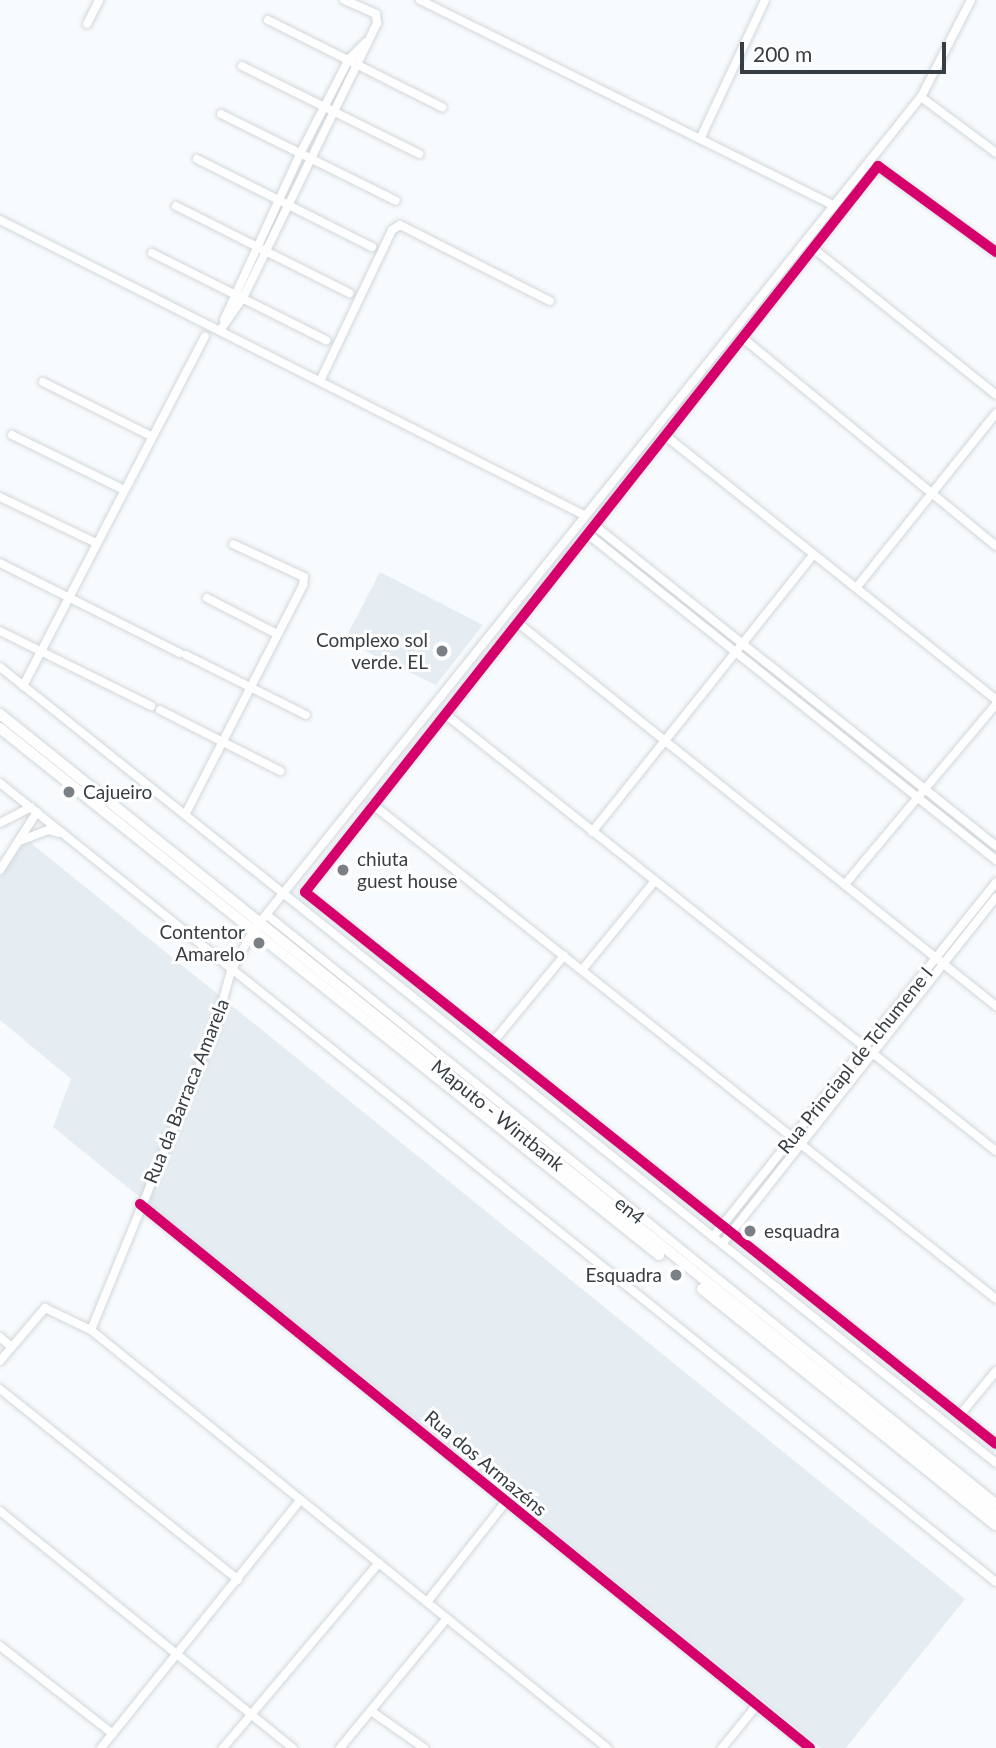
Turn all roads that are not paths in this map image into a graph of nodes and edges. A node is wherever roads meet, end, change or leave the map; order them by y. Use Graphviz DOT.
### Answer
graph roads {
  1 [pos="99,0"];
  2 [pos="344,0"];
  3 [pos="420,0"];
  4 [pos="765,0"];
  5 [pos="971,0"];
  6 [pos="268,20"];
  7 [pos="87,24"];
  8 [pos="369,40"];
  9 [pos="349,59"];
  10 [pos="359,65"];
  11 [pos="243,66"];
  12 [pos="921,97"];
  13 [pos="325,105"];
  14 [pos="442,107"];
  15 [pos="336,111"];
  16 [pos="220,114"];
  17 [pos="700,139"];
  18 [pos="301,152"];
  19 [pos="996,153"];
  20 [pos="419,154"];
  21 [pos="313,158"];
  22 [pos="197,159"];
  23 [pos="278,200"];
  24 [pos="396,201"];
  25 [pos="831,204"];
  26 [pos="290,205"];
  27 [pos="176,206"];
  28 [pos="0,220"];
  29 [pos="256,244"];
  30 [pos="372,247"];
  31 [pos="814,249"];
  32 [pos="267,251"];
  33 [pos="996,252"];
  34 [pos="152,253"];
  35 [pos="233,292"];
  36 [pos="349,293"];
  37 [pos="243,298"];
  38 [pos="550,301"];
  39 [pos="220,329"];
  40 [pos="205,337"];
  41 [pos="744,339"];
  42 [pos="326,340"];
  43 [pos="321,379"];
  44 [pos="43,382"];
  45 [pos="996,395"];
  46 [pos="996,414"];
  47 [pos="12,435"];
  48 [pos="149,435"];
  49 [pos="667,437"];
  50 [pos="122,489"];
  51 [pos="931,493"];
  52 [pos="0,496"];
  53 [pos="582,514"];
  54 [pos="595,526"];
  55 [pos="589,535"];
  56 [pos="94,542"];
  57 [pos="233,544"];
  58 [pos="996,546"];
  59 [pos="813,555"];
  60 [pos="0,563"];
  61 [pos="856,588"];
  62 [pos="66,597"];
  63 [pos="207,598"];
  64 [pos="518,623"];
  65 [pos="0,631"];
  66 [pos="277,634"];
  67 [pos="743,643"];
  68 [pos="736,650"];
  69 [pos="40,651"];
  70 [pos="0,667"];
  71 [pos="23,686"];
  72 [pos="250,688"];
  73 [pos="996,702"];
  74 [pos="151,706"];
  75 [pos="160,709"];
  76 [pos="445,713"];
  77 [pos="0,714"];
  78 [pos="306,716"];
  79 [pos="0,728"];
  80 [pos="224,741"];
  81 [pos="664,744"];
  82 [pos="280,771"];
  83 [pos="0,783"];
  84 [pos="926,788"];
  85 [pos="920,797"];
  86 [pos="372,804"];
  87 [pos="34,809"];
  88 [pos="184,815"];
  89 [pos="0,823"];
  90 [pos="592,832"];
  91 [pos="65,835"];
  92 [pos="19,841"];
  93 [pos="996,846"];
  94 [pos="996,860"];
  95 [pos="0,870"];
  96 [pos="654,882"];
  97 [pos="996,882"];
  98 [pos="846,883"];
  99 [pos="283,894"];
  100 [pos="996,897"];
  101 [pos="260,923"];
  102 [pos="564,956"];
  103 [pos="940,960"];
  104 [pos="582,970"];
  105 [pos="231,971"];
  106 [pos="996,1006"];
  107 [pos="493,1042"];
  108 [pos="864,1047"];
  109 [pos="872,1053"];
  110 [pos="798,1139"];
  111 [pos="996,1151"];
  112 [pos="140,1205"];
  113 [pos="722,1227"];
  114 [pos="731,1234"];
  115 [pos="713,1237"];
  116 [pos="722,1244"];
  117 [pos="996,1299"];
  118 [pos="91,1330"];
  119 [pos="0,1337"];
  120 [pos="12,1347"];
  121 [pos="0,1360"];
  122 [pos="996,1371"];
  123 [pos="0,1389"];
  124 [pos="960,1415"];
  125 [pos="996,1444"];
  126 [pos="996,1463"];
  127 [pos="299,1502"];
  128 [pos="505,1503"];
  129 [pos="996,1503"];
  130 [pos="0,1511"];
  131 [pos="996,1514"];
  132 [pos="996,1525"];
  133 [pos="379,1563"];
  134 [pos="238,1580"];
  135 [pos="996,1582"];
  136 [pos="427,1602"];
  137 [pos="447,1618"];
  138 [pos="0,1646"];
  139 [pos="178,1654"];
  140 [pos="757,1705"];
  141 [pos="371,1711"];
  142 [pos="251,1713"];
  143 [pos="113,1734"];
  144 [pos="101,1748"];
  145 [pos="223,1748"];
  146 [pos="293,1748"];
  147 [pos="340,1748"];
  148 [pos="424,1748"];
  149 [pos="607,1748"];
  150 [pos="722,1748"];
  151 [pos="810,1748"];
  1 -- 7 [label="street"];
  2 -- 8 [label="street"];
  3 -- 17 [label="street"];
  4 -- 17 [label="street"];
  5 -- 12 [label="street, Rua da Barraca Amarela"];
  6 -- 9 [label="street"];
  8 -- 9 [label="street"];
  8 -- 10 [label="street"];
  9 -- 10 [label="street"];
  9 -- 13 [label="street"];
  10 -- 14 [label="street"];
  10 -- 15 [label="street"];
  11 -- 13 [label="street"];
  12 -- 19 [label="street"];
  12 -- 25 [label="street, Rua da Barraca Amarela"];
  13 -- 15 [label="street"];
  13 -- 18 [label="street"];
  15 -- 20 [label="street"];
  15 -- 21 [label="street"];
  16 -- 18 [label="street"];
  17 -- 25 [label="street"];
  18 -- 21 [label="street"];
  18 -- 23 [label="street"];
  21 -- 24 [label="street"];
  21 -- 26 [label="street"];
  22 -- 23 [label="street"];
  23 -- 26 [label="street"];
  23 -- 29 [label="street"];
  25 -- 53 [label="street, Rua da Barraca Amarela"];
  26 -- 30 [label="street"];
  26 -- 32 [label="street"];
  27 -- 29 [label="street"];
  28 -- 39 [label="street"];
  29 -- 32 [label="street"];
  29 -- 35 [label="street"];
  31 -- 33 [label="street"];
  31 -- 41 [label="street"];
  31 -- 45 [label="street"];
  32 -- 36 [label="street"];
  32 -- 37 [label="street"];
  34 -- 35 [label="street"];
  35 -- 37 [label="street"];
  35 -- 39 [label="street"];
  37 -- 39 [label="street"];
  37 -- 42 [label="street"];
  38 -- 43 [label="street"];
  39 -- 43 [label="street"];
  40 -- 48 [label="street"];
  41 -- 49 [label="street"];
  41 -- 51 [label="street"];
  43 -- 53 [label="street"];
  44 -- 48 [label="street"];
  46 -- 51 [label="street"];
  47 -- 50 [label="street"];
  48 -- 50 [label="street"];
  49 -- 54 [label="street"];
  49 -- 59 [label="street"];
  50 -- 56 [label="street"];
  51 -- 58 [label="street"];
  51 -- 61 [label="street"];
  52 -- 56 [label="street"];
  53 -- 99 [label="street, Rua da Barraca Amarela"];
  54 -- 55 [label="street"];
  54 -- 67 [label="street"];
  55 -- 64 [label="street"];
  55 -- 68 [label="street"];
  56 -- 62 [label="street"];
  57 -- 66 [label="street"];
  59 -- 61 [label="street"];
  59 -- 67 [label="street"];
  60 -- 62 [label="street"];
  61 -- 73 [label="street"];
  62 -- 69 [label="street"];
  62 -- 72 [label="street"];
  63 -- 66 [label="street"];
  64 -- 76 [label="street"];
  64 -- 81 [label="street"];
  65 -- 69 [label="street"];
  66 -- 72 [label="street"];
  67 -- 68 [label="street"];
  67 -- 84 [label="street"];
  68 -- 81 [label="street"];
  68 -- 85 [label="street"];
  69 -- 71 [label="street"];
  69 -- 74 [label="street"];
  70 -- 71 [label="street"];
  71 -- 88 [label="street"];
  72 -- 78 [label="street"];
  72 -- 80 [label="street"];
  73 -- 84 [label="street"];
  75 -- 80 [label="street"];
  76 -- 86 [label="street"];
  76 -- 90 [label="street"];
  77 -- 101 [label="highway, Maputo - Wintbank"];
  79 -- 101 [label="highway, Maputo - Wintbank"];
  80 -- 82 [label="street"];
  80 -- 88 [label="street"];
  81 -- 90 [label="street"];
  81 -- 98 [label="street"];
  83 -- 87 [label="street"];
  84 -- 85 [label="street"];
  84 -- 93 [label="street"];
  85 -- 94 [label="street"];
  85 -- 98 [label="street"];
  86 -- 102 [label="street"];
  86 -- 107 [label="street"];
  87 -- 89 [label="street"];
  87 -- 91 [label="street"];
  87 -- 92 [label="street"];
  88 -- 99 [label="street"];
  90 -- 96 [label="street"];
  91 -- 92 [label="street"];
  91 -- 105 [label="street"];
  92 -- 95 [label="street"];
  96 -- 104 [label="street"];
  96 -- 108 [label="street"];
  97 -- 103 [label="street, Rua Princiapl de Tchumene I"];
  98 -- 103 [label="street"];
  99 -- 101 [label="street, Rua da Barraca Amarela"];
  99 -- 115 [label="street"];
  100 -- 103 [label="street, Rua Princiapl de Tchumene I"];
  101 -- 105 [label="street, Rua da Barraca Amarela"];
  101 -- 129 [label="street, en4"];
  101 -- 131 [label="highway, Maputo - Wintbank"];
  101 -- 132 [label="highway, Maputo - Wintbank"];
  102 -- 104 [label="street"];
  102 -- 107 [label="street"];
  103 -- 106 [label="street"];
  103 -- 108 [label="street, Rua Princiapl de Tchumene I"];
  103 -- 109 [label="street, Rua Princiapl de Tchumene I"];
  104 -- 110 [label="street"];
  105 -- 112 [label="street, Rua da Barraca Amarela"];
  105 -- 135 [label="street"];
  107 -- 113 [label="street"];
  108 -- 109 [label="street"];
  108 -- 110 [label="street, Rua Princiapl de Tchumene I"];
  109 -- 110 [label="street, Rua Princiapl de Tchumene I"];
  109 -- 111 [label="street"];
  110 -- 113 [label="street, Rua Princiapl de Tchumene I"];
  110 -- 114 [label="street, Rua Princiapl de Tchumene I"];
  110 -- 117 [label="street"];
  112 -- 118 [label="street, Rua da Barraca Amarela"];
  112 -- 128 [label="street, Rua dos Armazéns"];
  113 -- 114 [label="street"];
  113 -- 115 [label="street, Rua Princiapl de Tchumene I"];
  114 -- 116 [label="street, Rua Princiapl de Tchumene I"];
  114 -- 124 [label="street"];
  115 -- 116 [label="street"];
  116 -- 126 [label="street"];
  118 -- 120 [label="street"];
  118 -- 127 [label="street"];
  119 -- 120 [label="street"];
  120 -- 121 [label="street"];
  122 -- 124 [label="street"];
  123 -- 134 [label="street"];
  124 -- 125 [label="street"];
  127 -- 133 [label="street"];
  127 -- 134 [label="street"];
  128 -- 136 [label="street"];
  128 -- 140 [label="street, Rua dos Armazéns"];
  130 -- 139 [label="street"];
  133 -- 136 [label="street"];
  133 -- 142 [label="street"];
  134 -- 139 [label="street"];
  136 -- 137 [label="street"];
  137 -- 141 [label="street"];
  137 -- 149 [label="street"];
  138 -- 143 [label="street"];
  139 -- 142 [label="street"];
  139 -- 143 [label="street"];
  140 -- 150 [label="street"];
  140 -- 151 [label="street, Rua dos Armazéns"];
  141 -- 147 [label="street"];
  141 -- 148 [label="street"];
  142 -- 145 [label="street"];
  142 -- 146 [label="street"];
  143 -- 144 [label="street"];
}
